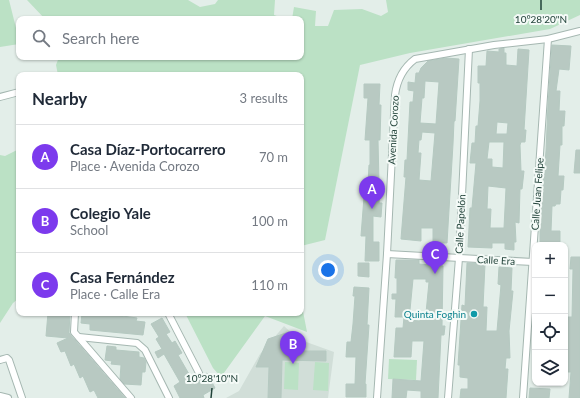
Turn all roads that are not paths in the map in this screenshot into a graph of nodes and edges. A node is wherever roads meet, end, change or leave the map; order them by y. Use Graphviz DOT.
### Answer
graph roads {
  1 [pos="580,31"];
  2 [pos="548,39"];
  3 [pos="469,49"];
  4 [pos="16,93"];
  5 [pos="0,97"];
  6 [pos="534,242"];
  7 [pos="387,254"];
  8 [pos="459,258"];
  9 [pos="532,262"];
  10 [pos="532,276"];
  11 [pos="75,316"];
  12 [pos="170,316"];
  13 [pos="79,337"];
  14 [pos="0,360"];
  15 [pos="199,373"];
  16 [pos="0,396"];
  17 [pos="8,398"];
  18 [pos="22,398"];
  19 [pos="131,398"];
  20 [pos="170,398"];
  21 [pos="377,398"];
  22 [pos="448,398"];
  23 [pos="523,398"];
  1 -- 2 [label="street, Avenida Corozo"];
  2 -- 3 [label="street, Avenida Corozo"];
  2 -- 6 [label="street, Calle Juan Felipe"];
  3 -- 7 [label="street, Avenida Corozo"];
  3 -- 8 [label="street, Calle Papelón"];
  4 -- 5 [label="street"];
  7 -- 8 [label="street, Calle Era"];
  7 -- 21 [label="street, Avenida Corozo"];
  8 -- 9 [label="street, Calle Era"];
  8 -- 22 [label="street, Calle Papelón"];
  10 -- 23 [label="street, Calle Juan Felipe"];
  11 -- 13 [label="street"];
  12 -- 15 [label="street"];
  13 -- 19 [label="street"];
  13 -- 20 [label="street"];
  14 -- 18 [label="street"];
  16 -- 17 [label="street"];
}
